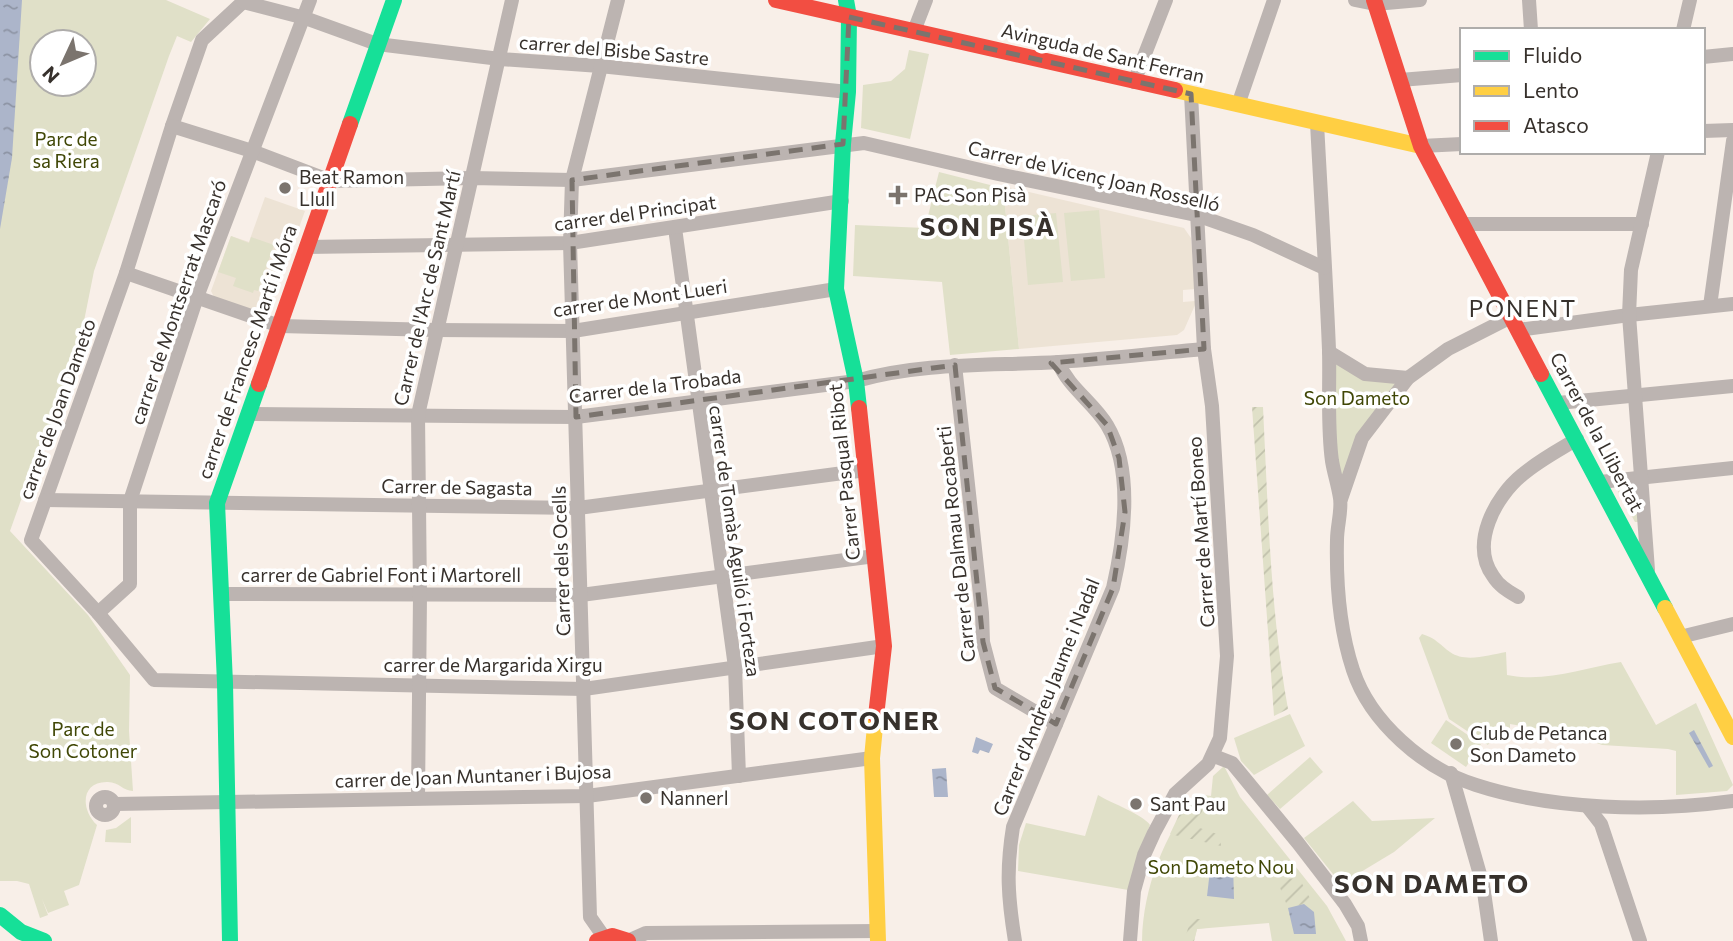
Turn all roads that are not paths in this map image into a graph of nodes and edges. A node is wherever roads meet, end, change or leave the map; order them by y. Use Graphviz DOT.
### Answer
graph roads {
  1 [pos="310,0"];
  2 [pos="394,0"];
  3 [pos="512,0"];
  4 [pos="618,0"];
  5 [pos="776,0"];
  6 [pos="846,0"];
  7 [pos="926,0"];
  8 [pos="1166,0"];
  9 [pos="1274,0"];
  10 [pos="1355,0"];
  11 [pos="1420,0"];
  12 [pos="1529,0"];
  13 [pos="1690,0"];
  14 [pos="244,1"];
  15 [pos="1374,2"];
  16 [pos="849,17"];
  17 [pos="305,18"];
  18 [pos="1531,28"];
  19 [pos="1683,28"];
  20 [pos="914,31"];
  21 [pos="377,44"];
  22 [pos="1733,54"];
  23 [pos="1705,57"];
  24 [pos="500,59"];
  25 [pos="600,66"];
  26 [pos="1460,75"];
  27 [pos="1400,80"];
  28 [pos="1134,82"];
  29 [pos="848,92"];
  30 [pos="1191,94"];
  31 [pos="1238,105"];
  32 [pos="1317,123"];
  33 [pos="172,126"];
  34 [pos="1733,130"];
  35 [pos="1705,131"];
  36 [pos="1733,141"];
  37 [pos="843,144"];
  38 [pos="1460,144"];
  39 [pos="1421,146"];
  40 [pos="252,150"];
  41 [pos="1658,154"];
  42 [pos="471,178"];
  43 [pos="572,180"];
  44 [pos="331,181"];
  45 [pos="842,201"];
  46 [pos="1728,213"];
  47 [pos="1196,215"];
  48 [pos="1464,224"];
  49 [pos="1642,224"];
  50 [pos="675,228"];
  51 [pos="570,243"];
  52 [pos="456,244"];
  53 [pos="306,247"];
  54 [pos="1325,268"];
  55 [pos="126,273"];
  56 [pos="836,289"];
  57 [pos="197,297"];
  58 [pos="1733,304"];
  59 [pos="1710,306"];
  60 [pos="687,312"];
  61 [pos="1629,314"];
  62 [pos="1514,323"];
  63 [pos="280,326"];
  64 [pos="436,330"];
  65 [pos="573,331"];
  66 [pos="1204,349"];
  67 [pos="1329,352"];
  68 [pos="1058,362"];
  69 [pos="956,365"];
  70 [pos="1408,378"];
  71 [pos="856,381"];
  72 [pos="1733,386"];
  73 [pos="1635,396"];
  74 [pos="697,400"];
  75 [pos="1558,404"];
  76 [pos="248,414"];
  77 [pos="418,415"];
  78 [pos="576,417"];
  79 [pos="1577,439"];
  80 [pos="1733,468"];
  81 [pos="866,470"];
  82 [pos="1642,477"];
  83 [pos="1600,482"];
  84 [pos="710,491"];
  85 [pos="45,500"];
  86 [pos="130,501"];
  87 [pos="1340,501"];
  88 [pos="217,503"];
  89 [pos="417,506"];
  90 [pos="579,508"];
  91 [pos="874,556"];
  92 [pos="722,576"];
  93 [pos="1649,577"];
  94 [pos="221,594"];
  95 [pos="420,595"];
  96 [pos="581,595"];
  97 [pos="1518,597"];
  98 [pos="98,614"];
  99 [pos="1733,624"];
  100 [pos="1680,637"];
  101 [pos="884,646"];
  102 [pos="735,667"];
  103 [pos="225,683"];
  104 [pos="420,685"];
  105 [pos="584,689"];
  106 [pos="1056,724"];
  107 [pos="1733,737"];
  108 [pos="1214,756"];
  109 [pos="872,758"];
  110 [pos="1451,774"];
  111 [pos="739,776"];
  112 [pos="587,796"];
  113 [pos="418,798"];
  114 [pos="228,801"];
  115 [pos="1733,801"];
  116 [pos="115,804"];
  117 [pos="1587,806"];
  118 [pos="0,915"];
  119 [pos="878,936"];
  120 [pos="601,939"];
  121 [pos="44,941"];
  122 [pos="230,941"];
  123 [pos="628,941"];
  124 [pos="1015,941"];
  125 [pos="1130,941"];
  126 [pos="1361,941"];
  127 [pos="1491,941"];
  128 [pos="1640,941"];
  1 -- 17 [label="street, carrer de Montserrat Mascaró"];
  2 -- 21 [label="street, carrer de Francesc Martí i Móra"];
  3 -- 24 [label="street, Carrer de l'Arc de Sant Martí"];
  4 -- 25 [label="street, Carrer dels Ocells"];
  5 -- 16 [label="street, Avinguda de Sant Ferran"];
  6 -- 16 [label="street, Carrer Pasqual Ribot"];
  7 -- 20 [label="street"];
  8 -- 28 [label="street"];
  9 -- 31 [label="street"];
  10 -- 15 [label="street"];
  11 -- 15 [label="street"];
  12 -- 18 [label="street"];
  13 -- 19 [label="street"];
  14 -- 17 [label="street, carrer del Bisbe Sastre"];
  14 -- 33 [label="street, carrer de Joan Dameto"];
  15 -- 27 [label="street, Carrer de la Llibertat"];
  16 -- 20 [label="street, Avinguda de Sant Ferran"];
  16 -- 29 [label="street, Carrer Pasqual Ribot"];
  17 -- 21 [label="street, carrer del Bisbe Sastre"];
  17 -- 40 [label="street, carrer de Montserrat Mascaró"];
  20 -- 28 [label="street, Avinguda de Sant Ferran"];
  21 -- 24 [label="street, carrer del Bisbe Sastre"];
  21 -- 44 [label="street, carrer de Francesc Martí i Móra"];
  22 -- 23 [label="street"];
  24 -- 25 [label="street, carrer del Bisbe Sastre"];
  24 -- 42 [label="street, Carrer de l'Arc de Sant Martí"];
  25 -- 29 [label="street, carrer del Bisbe Sastre"];
  25 -- 43 [label="street, Carrer dels Ocells"];
  26 -- 27 [label="street"];
  27 -- 39 [label="street, Carrer de la Llibertat"];
  28 -- 30 [label="street, Avinguda de Sant Ferran"];
  29 -- 37 [label="street, Carrer Pasqual Ribot"];
  30 -- 31 [label="street, Avinguda de Sant Ferran"];
  30 -- 47 [label="street, Carrer de Martí Boneo"];
  31 -- 32 [label="street, Avinguda de Sant Ferran"];
  32 -- 39 [label="street, Avinguda de Sant Ferran"];
  32 -- 54 [label="street"];
  33 -- 40 [label="street"];
  33 -- 55 [label="street, carrer de Joan Dameto"];
  34 -- 35 [label="street"];
  36 -- 46 [label="street"];
  37 -- 43 [label="street, Carrer de Vicenç Joan Rosselló"];
  37 -- 45 [label="street, Carrer Pasqual Ribot"];
  37 -- 47 [label="street, Carrer de Vicenç Joan Rosselló"];
  38 -- 39 [label="street"];
  39 -- 48 [label="street, Carrer de la Llibertat"];
  40 -- 44 [label="street"];
  40 -- 57 [label="street, carrer de Montserrat Mascaró"];
  41 -- 49 [label="street"];
  42 -- 43 [label="street, Carrer de Vicenç Joan Rosselló"];
  42 -- 44 [label="street, Carrer de Vicenç Joan Rosselló"];
  42 -- 52 [label="street, Carrer de l'Arc de Sant Martí"];
  43 -- 51 [label="street, Carrer dels Ocells"];
  44 -- 53 [label="street, carrer de Francesc Martí i Móra"];
  45 -- 50 [label="street, carrer del Principat"];
  45 -- 56 [label="street, Carrer Pasqual Ribot"];
  46 -- 59 [label="street"];
  47 -- 54 [label="street, Carrer de Vicenç Joan Rosselló"];
  47 -- 66 [label="street, Carrer de Martí Boneo"];
  48 -- 49 [label="street"];
  48 -- 62 [label="street, Carrer de la Llibertat"];
  49 -- 61 [label="street"];
  50 -- 51 [label="street, carrer del Principat"];
  50 -- 60 [label="street, carrer de Tomàs Aguiló i Forteza"];
  51 -- 52 [label="street, carrer del Principat"];
  51 -- 65 [label="street, Carrer dels Ocells"];
  52 -- 53 [label="street, carrer del Principat"];
  52 -- 64 [label="street, Carrer de l'Arc de Sant Martí"];
  53 -- 63 [label="street, carrer de Francesc Martí i Móra"];
  54 -- 67 [label="street"];
  55 -- 57 [label="street, carrer de Mont Lueri"];
  55 -- 85 [label="street, carrer de Joan Dameto"];
  56 -- 60 [label="street, carrer de Mont Lueri"];
  56 -- 71 [label="street, Carrer Pasqual Ribot"];
  57 -- 63 [label="street, carrer de Mont Lueri"];
  57 -- 86 [label="street, carrer de Montserrat Mascaró"];
  58 -- 59 [label="street"];
  59 -- 61 [label="street"];
  60 -- 65 [label="street, carrer de Mont Lueri"];
  60 -- 74 [label="street, carrer de Tomàs Aguiló i Forteza"];
  61 -- 62 [label="street"];
  61 -- 73 [label="street"];
  62 -- 70 [label="street"];
  62 -- 75 [label="street, Carrer de la Llibertat"];
  63 -- 64 [label="street, carrer de Mont Lueri"];
  63 -- 76 [label="street, carrer de Francesc Martí i Móra"];
  64 -- 65 [label="street, carrer de Mont Lueri"];
  64 -- 77 [label="street, Carrer de l'Arc de Sant Martí"];
  65 -- 78 [label="street, Carrer dels Ocells"];
  66 -- 68 [label="street, Carrer de la Trobada"];
  66 -- 108 [label="street, Carrer de Martí Boneo"];
  67 -- 70 [label="street"];
  67 -- 87 [label="street"];
  68 -- 69 [label="street, Carrer de la Trobada"];
  68 -- 106 [label="street, Carrer d'Andreu Jaume i Nadal"];
  69 -- 71 [label="street, Carrer de la Trobada"];
  69 -- 106 [label="street, Carrer de Dalmau Rocaberti"];
  70 -- 87 [label="street"];
  71 -- 74 [label="street, Carrer de la Trobada"];
  71 -- 81 [label="street, Carrer Pasqual Ribot"];
  72 -- 73 [label="street"];
  73 -- 75 [label="street"];
  73 -- 82 [label="street"];
  74 -- 78 [label="street, Carrer de la Trobada"];
  74 -- 84 [label="street, carrer de Tomàs Aguiló i Forteza"];
  75 -- 79 [label="street, Carrer de la Llibertat"];
  76 -- 77 [label="street, Carrer de la Trobada"];
  76 -- 88 [label="street, carrer de Francesc Martí i Móra"];
  77 -- 78 [label="street, Carrer de la Trobada"];
  77 -- 89 [label="street, Carrer de l'Arc de Sant Martí"];
  78 -- 90 [label="street, Carrer dels Ocells"];
  79 -- 83 [label="street, Carrer de la Llibertat"];
  79 -- 97 [label="street"];
  80 -- 82 [label="street"];
  81 -- 84 [label="street, Carrer de Sagasta"];
  81 -- 91 [label="street, Carrer Pasqual Ribot"];
  82 -- 83 [label="street"];
  82 -- 93 [label="street"];
  83 -- 93 [label="street, Carrer de la Llibertat"];
  84 -- 90 [label="street, Carrer de Sagasta"];
  84 -- 92 [label="street, carrer de Tomàs Aguiló i Forteza"];
  85 -- 86 [label="street, Carrer de Sagasta"];
  85 -- 98 [label="street, carrer de Joan Dameto"];
  86 -- 88 [label="street, Carrer de Sagasta"];
  86 -- 98 [label="street, carrer de Montserrat Mascaró"];
  87 -- 110 [label="street"];
  88 -- 89 [label="street, Carrer de Sagasta"];
  88 -- 94 [label="street, carrer de Francesc Martí i Móra"];
  89 -- 90 [label="street, Carrer de Sagasta"];
  89 -- 95 [label="street, Carrer de l'Arc de Sant Martí"];
  90 -- 96 [label="street, Carrer dels Ocells"];
  91 -- 92 [label="street, carrer de Gabriel Font i Martorell"];
  91 -- 101 [label="street, Carrer Pasqual Ribot"];
  92 -- 96 [label="street, carrer de Gabriel Font i Martorell"];
  92 -- 102 [label="street, carrer de Tomàs Aguiló i Forteza"];
  93 -- 100 [label="street, Carrer de la Llibertat"];
  94 -- 95 [label="street, carrer de Gabriel Font i Martorell"];
  94 -- 103 [label="street, carrer de Francesc Martí i Móra"];
  95 -- 96 [label="street, carrer de Gabriel Font i Martorell"];
  95 -- 104 [label="street, Carrer de l'Arc de Sant Martí"];
  96 -- 105 [label="street, Carrer dels Ocells"];
  98 -- 103 [label="street, carrer de Joan Dameto"];
  99 -- 100 [label="street"];
  100 -- 107 [label="street, Carrer de la Llibertat"];
  101 -- 102 [label="street, carrer de Margarida Xirgu"];
  101 -- 109 [label="street, Carrer Pasqual Ribot"];
  102 -- 105 [label="street, carrer de Margarida Xirgu"];
  102 -- 111 [label="street, carrer de Tomàs Aguiló i Forteza"];
  103 -- 104 [label="street, carrer de Margarida Xirgu"];
  103 -- 114 [label="street, carrer de Francesc Martí i Móra"];
  104 -- 105 [label="street, carrer de Margarida Xirgu"];
  104 -- 113 [label="street, Carrer de l'Arc de Sant Martí"];
  105 -- 112 [label="street, Carrer dels Ocells"];
  106 -- 124 [label="street, Carrer d'Andreu Jaume i Nadal"];
  108 -- 125 [label="street"];
  108 -- 126 [label="street"];
  109 -- 111 [label="street, carrer de Joan Muntaner i Bujosa"];
  109 -- 119 [label="street, Carrer Pasqual Ribot"];
  110 -- 117 [label="street"];
  110 -- 127 [label="street"];
  111 -- 112 [label="street, carrer de Joan Muntaner i Bujosa"];
  112 -- 113 [label="street, carrer de Joan Muntaner i Bujosa"];
  112 -- 120 [label="street, Carrer dels Ocells"];
  113 -- 114 [label="street, carrer de Joan Muntaner i Bujosa"];
  114 -- 116 [label="street, carrer de Joan Muntaner i Bujosa"];
  114 -- 122 [label="street, carrer de Francesc Martí i Móra"];
  115 -- 117 [label="street"];
  117 -- 128 [label="street"];
  118 -- 121 [label="street"];
  119 -- 123 [label="street"];
  120 -- 123 [label="street"];
}
